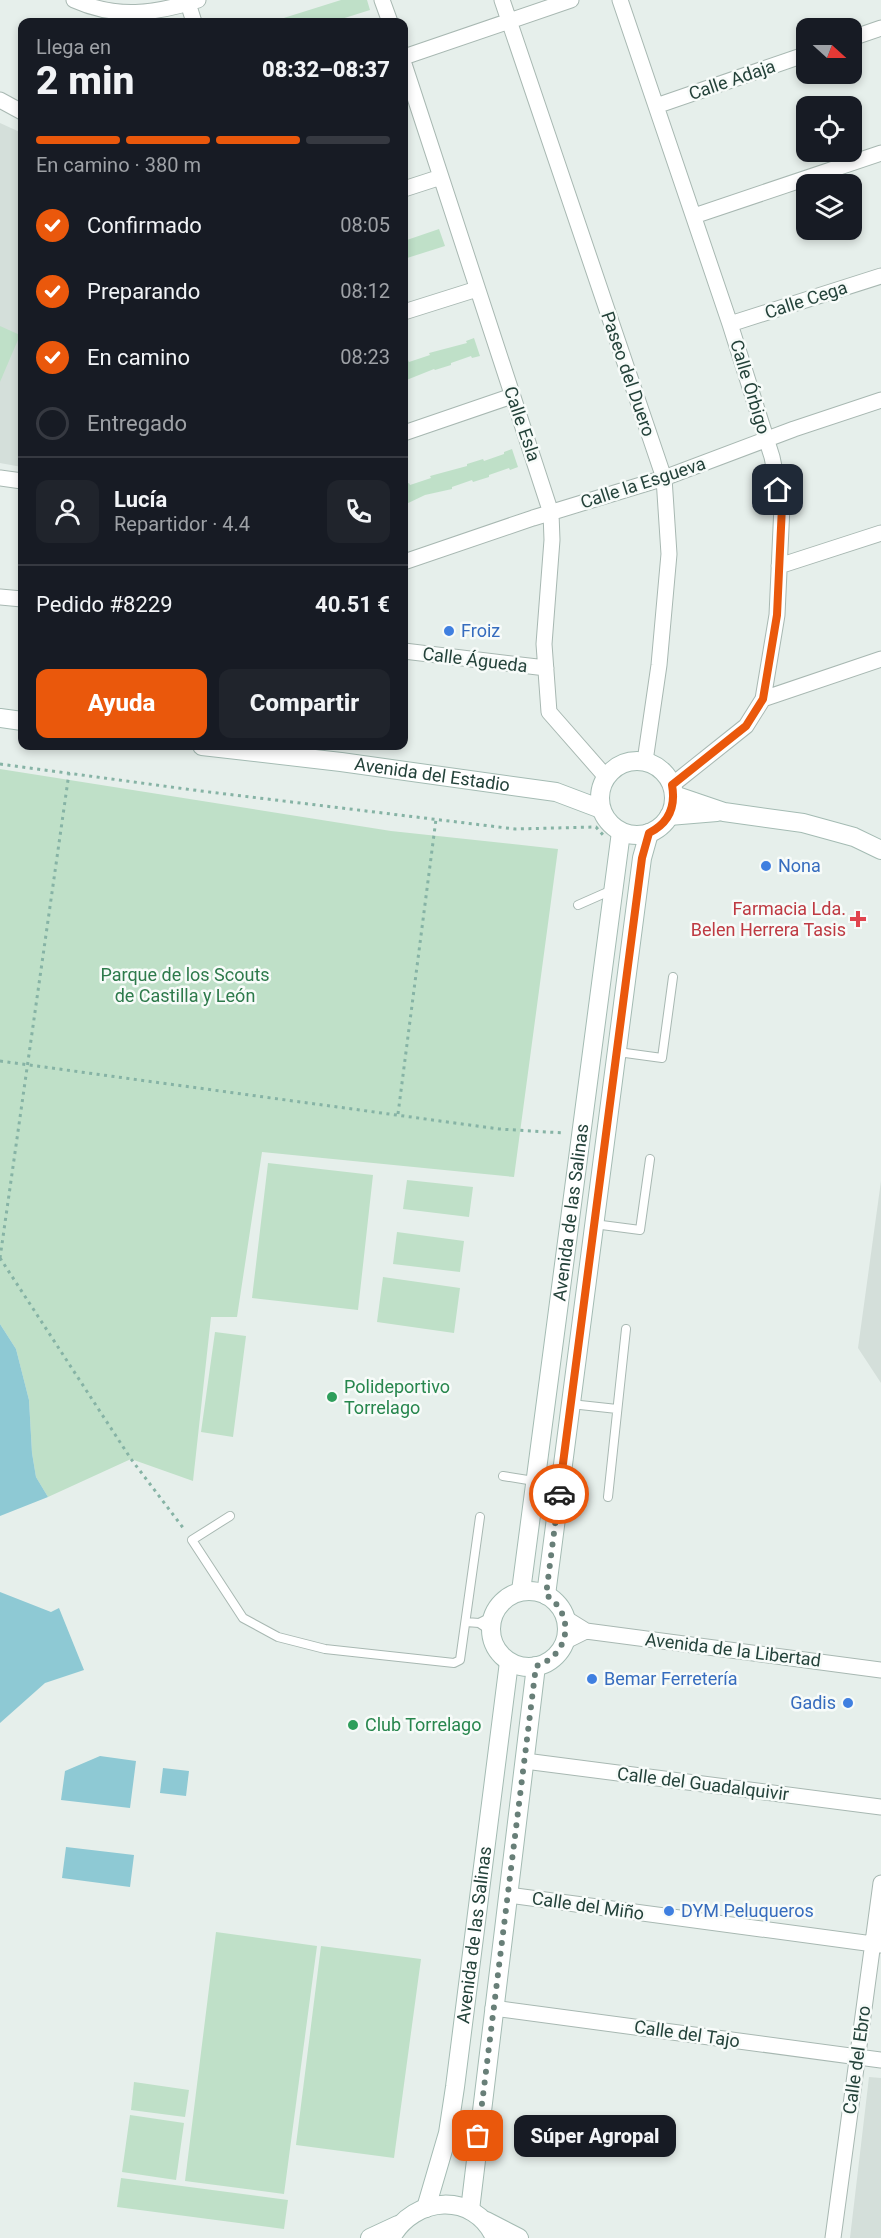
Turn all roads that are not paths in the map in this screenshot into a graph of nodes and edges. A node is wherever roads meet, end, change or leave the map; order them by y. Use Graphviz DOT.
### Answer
graph roads {
  1 [pos="74,0"];
  2 [pos="382,0"];
  3 [pos="502,0"];
  4 [pos="571,0"];
  5 [pos="620,0"];
  6 [pos="191,1"];
  7 [pos="193,18"];
  8 [pos="389,18"];
  9 [pos="509,21"];
  10 [pos="881,28"];
  11 [pos="862,35"];
  12 [pos="408,56"];
  13 [pos="796,58"];
  14 [pos="408,76"];
  15 [pos="0,100"];
  16 [pos="656,106"];
  17 [pos="18,110"];
  18 [pos="881,153"];
  19 [pos="441,177"];
  20 [pos="408,188"];
  21 [pos="694,216"];
  22 [pos="881,276"];
  23 [pos="477,289"];
  24 [pos="408,311"];
  25 [pos="730,324"];
  26 [pos="512,396"];
  27 [pos="881,399"];
  28 [pos="408,432"];
  29 [pos="767,440"];
  30 [pos="0,478"];
  31 [pos="664,478"];
  32 [pos="18,480"];
  33 [pos="551,513"];
  34 [pos="881,533"];
  35 [pos="408,561"];
  36 [pos="779,566"];
  37 [pos="0,597"];
  38 [pos="18,599"];
  39 [pos="408,651"];
  40 [pos="881,659"];
  41 [pos="546,668"];
  42 [pos="763,699"];
  43 [pos="0,718"];
  44 [pos="18,720"];
  45 [pos="244,750"];
  46 [pos="645,761"];
  47 [pos="603,782"];
  48 [pos="673,790"];
  49 [pos="556,792"];
  50 [pos="601,808"];
  51 [pos="724,812"];
  52 [pos="669,816"];
  53 [pos="621,832"];
  54 [pos="649,833"];
  55 [pos="881,850"];
  56 [pos="614,890"];
  57 [pos="578,905"];
  58 [pos="673,977"];
  59 [pos="617,1051"];
  60 [pos="650,1160"];
  61 [pos="594,1224"];
  62 [pos="626,1329"];
  63 [pos="571,1404"];
  64 [pos="617,1409"];
  65 [pos="503,1476"];
  66 [pos="536,1482"];
  67 [pos="608,1497"];
  68 [pos="230,1515"];
  69 [pos="480,1517"];
  70 [pos="521,1591"];
  71 [pos="546,1595"];
  72 [pos="565,1618"];
  73 [pos="466,1622"];
  74 [pos="488,1624"];
  75 [pos="586,1631"];
  76 [pos="564,1642"];
  77 [pos="508,1662"];
  78 [pos="536,1666"];
  79 [pos="881,1670"];
  80 [pos="525,1761"];
  81 [pos="881,1807"];
  82 [pos="881,1882"];
  83 [pos="508,1895"];
  84 [pos="877,1945"];
  85 [pos="493,2008"];
  86 [pos="857,2057"];
  87 [pos="881,2060"];
  88 [pos="426,2208"];
  89 [pos="477,2215"];
  90 [pos="394,2231"];
  91 [pos="370,2238"];
  92 [pos="495,2238"];
  93 [pos="519,2238"];
  94 [pos="833,2238"];
  1 -- 6 [label="street"];
  2 -- 8 [label="street"];
  3 -- 9 [label="street, Paseo del Duero"];
  4 -- 9 [label="street"];
  5 -- 16 [label="street, Calle Órbigo"];
  6 -- 7 [label="street"];
  9 -- 12 [label="street"];
  9 -- 31 [label="street, Paseo del Duero"];
  10 -- 11 [label="street"];
  13 -- 16 [label="street, Calle Adaja"];
  14 -- 19 [label="street, Calle Esla"];
  15 -- 17 [label="street"];
  16 -- 21 [label="street, Calle Órbigo"];
  18 -- 21 [label="street"];
  19 -- 20 [label="street"];
  19 -- 23 [label="street, Calle Esla"];
  21 -- 25 [label="street, Calle Órbigo"];
  22 -- 25 [label="street, Calle Cega"];
  23 -- 24 [label="street"];
  23 -- 26 [label="street, Calle Esla"];
  25 -- 29 [label="street, Calle Órbigo"];
  26 -- 28 [label="street"];
  26 -- 33 [label="street, Calle Esla"];
  27 -- 29 [label="street, Calle la Esgueva"];
  29 -- 31 [label="street, Calle la Esgueva"];
  29 -- 36 [label="street, Calle Órbigo"];
  30 -- 32 [label="street"];
  31 -- 33 [label="street, Calle la Esgueva"];
  31 -- 46 [label="street, Paseo del Duero"];
  33 -- 35 [label="street, Calle la Esgueva"];
  33 -- 41 [label="street, Calle Esla"];
  34 -- 36 [label="street"];
  36 -- 42 [label="street, Calle Órbigo"];
  37 -- 38 [label="street"];
  39 -- 41 [label="street, Calle Águeda"];
  40 -- 42 [label="street"];
  41 -- 47 [label="street, Calle Esla"];
  42 -- 48 [label="street, Calle Órbigo"];
  43 -- 44 [label="street"];
  45 -- 49 [label="street, Avenida del Estadio"];
  46 -- 47 [label="street"];
  46 -- 48 [label="street"];
  47 -- 49 [label="street, Avenida del Estadio"];
  47 -- 50 [label="street"];
  48 -- 51 [label="street"];
  48 -- 52 [label="street"];
  49 -- 50 [label="street, Avenida del Estadio"];
  50 -- 53 [label="street"];
  51 -- 52 [label="street"];
  51 -- 55 [label="street"];
  52 -- 54 [label="street"];
  53 -- 54 [label="street"];
  53 -- 56 [label="street, Avenida de las Salinas"];
  54 -- 59 [label="street, Avenida de las Salinas"];
  56 -- 57 [label="lane"];
  56 -- 66 [label="street, Avenida de las Salinas"];
  58 -- 59 [label="lane"];
  59 -- 61 [label="street, Avenida de las Salinas"];
  60 -- 61 [label="lane"];
  61 -- 63 [label="street, Avenida de las Salinas"];
  62 -- 64 [label="lane"];
  63 -- 64 [label="lane"];
  63 -- 71 [label="street, Avenida de las Salinas"];
  64 -- 67 [label="lane"];
  65 -- 66 [label="lane"];
  66 -- 70 [label="street, Avenida de las Salinas"];
  68 -- 73 [label="lane"];
  69 -- 73 [label="lane"];
  70 -- 71 [label="street"];
  70 -- 74 [label="street"];
  71 -- 72 [label="street"];
  72 -- 75 [label="street, Avenida de la Libertad"];
  72 -- 76 [label="street"];
  73 -- 74 [label="lane"];
  74 -- 77 [label="street"];
  75 -- 76 [label="street"];
  75 -- 79 [label="street, Avenida de la Libertad"];
  76 -- 78 [label="street"];
  77 -- 78 [label="street"];
  77 -- 88 [label="street, Avenida de las Salinas"];
  78 -- 80 [label="street, Avenida de las Salinas"];
  80 -- 81 [label="street, Calle del Guadalquivir"];
  80 -- 83 [label="street, Avenida de las Salinas"];
  82 -- 84 [label="street, Calle del Ebro"];
  83 -- 84 [label="street, Calle del Miño"];
  83 -- 85 [label="street, Avenida de las Salinas"];
  84 -- 86 [label="street, Calle del Ebro"];
  85 -- 86 [label="street, Calle del Tajo"];
  85 -- 89 [label="street, Avenida de las Salinas"];
  86 -- 87 [label="street, Calle del Tajo"];
  86 -- 94 [label="street, Calle del Ebro"];
  88 -- 89 [label="street"];
  88 -- 90 [label="street"];
  89 -- 92 [label="street"];
  89 -- 93 [label="street"];
  90 -- 91 [label="street"];
}
